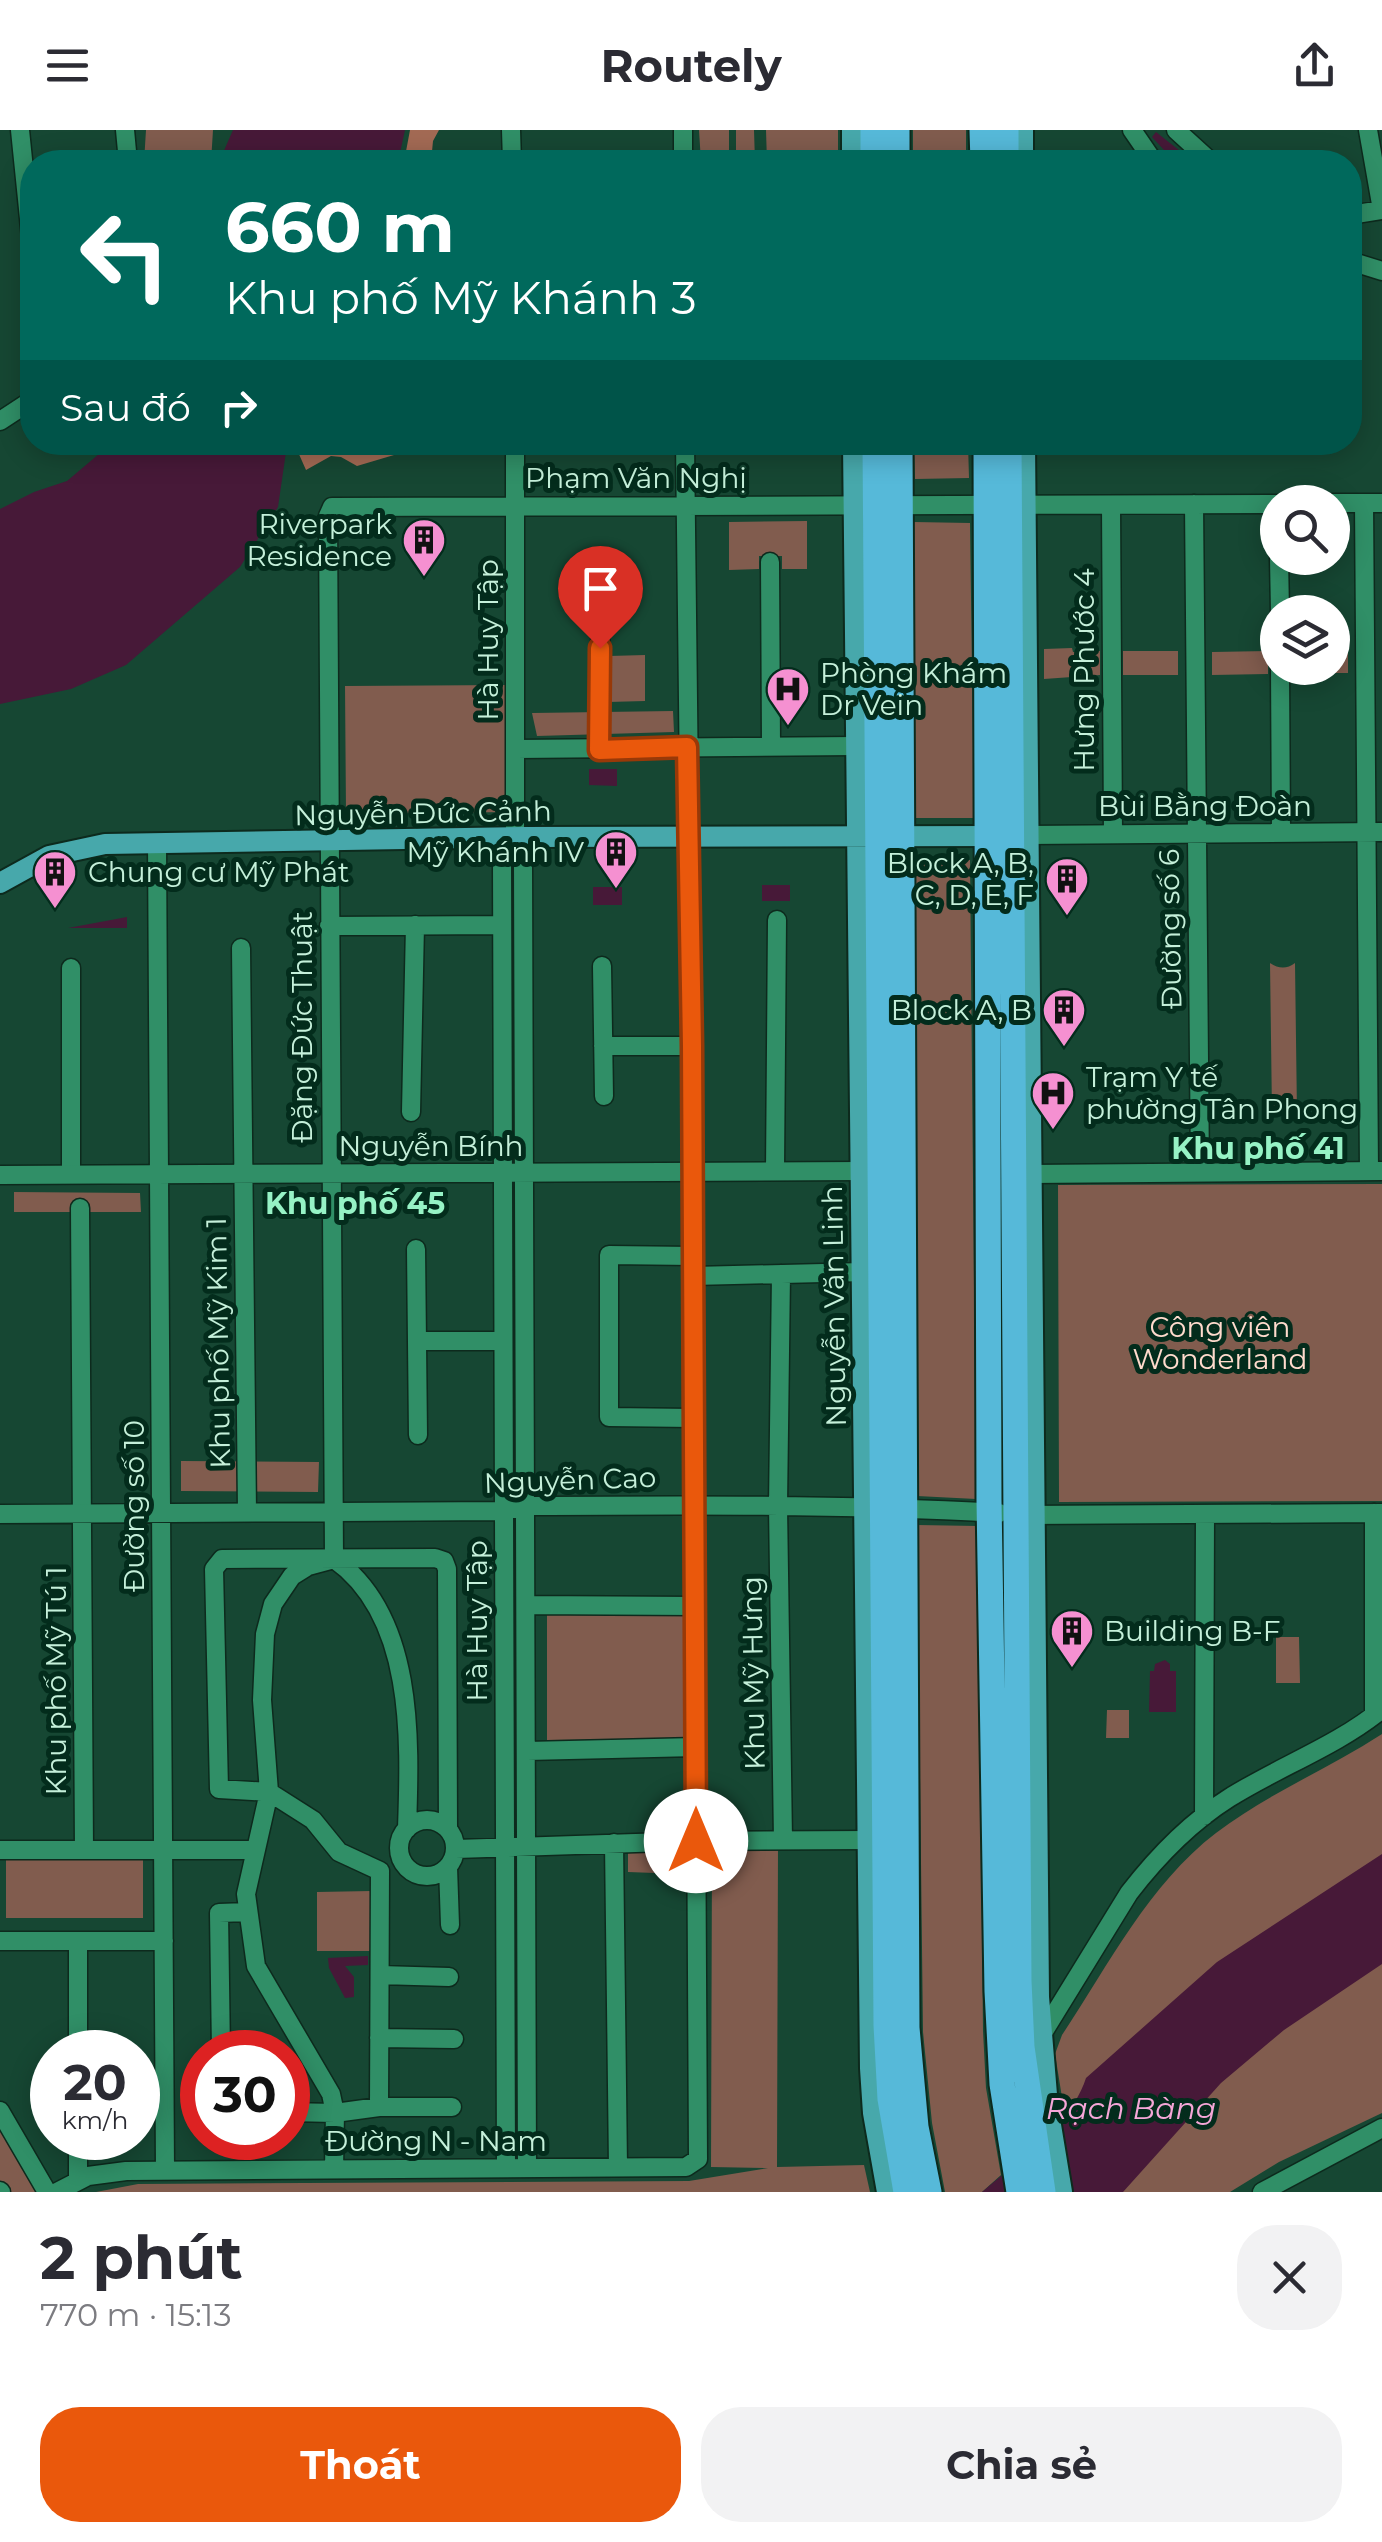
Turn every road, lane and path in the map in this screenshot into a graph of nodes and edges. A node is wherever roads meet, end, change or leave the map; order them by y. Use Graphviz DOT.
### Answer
graph roads {
  1 [pos="1176,130"];
  2 [pos="1368,130"];
  3 [pos="1198,150"];
  4 [pos="1382,210"];
  5 [pos="515,455"];
  6 [pos="685,455"];
  7 [pos="858,455"];
  8 [pos="875,455"];
  9 [pos="895,455"];
  10 [pos="990,455"];
  11 [pos="1009,455"];
  12 [pos="1021,455"];
  13 [pos="1373,503"];
  14 [pos="1007,504"];
  15 [pos="1194,504"];
  16 [pos="1260,504"];
  17 [pos="876,505"];
  18 [pos="1110,505"];
  19 [pos="516,506"];
  20 [pos="685,507"];
  21 [pos="770,562"];
  22 [pos="601,581"];
  23 [pos="1280,685"];
  24 [pos="771,746"];
  25 [pos="856,746"];
  26 [pos="687,747"];
  27 [pos="516,749"];
  28 [pos="599,750"];
  29 [pos="1374,832"];
  30 [pos="1281,833"];
  31 [pos="1113,834"];
  32 [pos="1197,834"];
  33 [pos="1009,836"];
  34 [pos="879,837"];
  35 [pos="515,838"];
  36 [pos="688,838"];
  37 [pos="328,842"];
  38 [pos="157,843"];
  39 [pos="0,883"];
  40 [pos="778,920"];
  41 [pos="501,925"];
  42 [pos="328,926"];
  43 [pos="415,926"];
  44 [pos="241,948"];
  45 [pos="602,966"];
  46 [pos="71,968"];
  47 [pos="604,1046"];
  48 [pos="692,1046"];
  49 [pos="604,1096"];
  50 [pos="411,1112"];
  51 [pos="862,1171"];
  52 [pos="1376,1171"];
  53 [pos="502,1172"];
  54 [pos="693,1172"];
  55 [pos="775,1172"];
  56 [pos="1200,1172"];
  57 [pos="244,1174"];
  58 [pos="330,1174"];
  59 [pos="525,1174"];
  60 [pos="1022,1174"];
  61 [pos="0,1175"];
  62 [pos="71,1175"];
  63 [pos="159,1175"];
  64 [pos="80,1208"];
  65 [pos="416,1249"];
  66 [pos="693,1256"];
  67 [pos="864,1272"];
  68 [pos="781,1274"];
  69 [pos="693,1276"];
  70 [pos="417,1341"];
  71 [pos="502,1341"];
  72 [pos="693,1418"];
  73 [pos="418,1434"];
  74 [pos="694,1504"];
  75 [pos="526,1506"];
  76 [pos="778,1506"];
  77 [pos="885,1508"];
  78 [pos="504,1510"];
  79 [pos="333,1511"];
  80 [pos="161,1512"];
  81 [pos="247,1512"];
  82 [pos="84,1513"];
  83 [pos="990,1513"];
  84 [pos="1378,1513"];
  85 [pos="0,1514"];
  86 [pos="1025,1515"];
  87 [pos="1205,1515"];
  88 [pos="334,1559"];
  89 [pos="526,1606"];
  90 [pos="694,1606"];
  91 [pos="1378,1712"];
  92 [pos="696,1746"];
  93 [pos="527,1751"];
  94 [pos="269,1792"];
  95 [pos="1204,1816"];
  96 [pos="448,1828"];
  97 [pos="407,1829"];
  98 [pos="783,1840"];
  99 [pos="876,1840"];
  100 [pos="696,1841"];
  101 [pos="614,1844"];
  102 [pos="527,1846"];
  103 [pos="506,1848"];
  104 [pos="456,1849"];
  105 [pos="0,1850"];
  106 [pos="84,1850"];
  107 [pos="163,1850"];
  108 [pos="255,1850"];
  109 [pos="402,1861"];
  110 [pos="448,1867"];
  111 [pos="380,1870"];
  112 [pos="248,1912"];
  113 [pos="450,1925"];
  114 [pos="164,1940"];
  115 [pos="0,1941"];
  116 [pos="78,1941"];
  117 [pos="380,1975"];
  118 [pos="449,1978"];
  119 [pos="78,2030"];
  120 [pos="221,2030"];
  121 [pos="1041,2036"];
  122 [pos="380,2038"];
  123 [pos="454,2039"];
  124 [pos="1024,2076"];
  125 [pos="379,2107"];
  126 [pos="452,2107"];
  127 [pos="0,2110"];
  128 [pos="310,2112"];
  129 [pos="335,2113"];
  130 [pos="1382,2128"];
  131 [pos="78,2160"];
  132 [pos="902,2165"];
  133 [pos="506,2167"];
  134 [pos="527,2167"];
  135 [pos="618,2167"];
  136 [pos="334,2169"];
  137 [pos="165,2170"];
  138 [pos="78,2180"];
  139 [pos="47,2192"];
  140 [pos="57,2192"];
  141 [pos="887,2192"];
  142 [pos="906,2192"];
  143 [pos="929,2192"];
  144 [pos="1018,2192"];
  145 [pos="1043,2192"];
  146 [pos="1062,2192"];
  147 [pos="1262,2192"];
  1 -- 3 [label="street"];
  2 -- 4 [label="street"];
  5 -- 19 [label="street, Hà Huy Tập"];
  6 -- 20 [label="street"];
  7 -- 17 [label="main road, Nguyễn Văn Linh"];
  8 -- 17 [label="highway, Nguyễn Văn Linh"];
  9 -- 17 [label="highway, Nguyễn Văn Linh"];
  10 -- 14 [label="highway"];
  11 -- 14 [label="highway"];
  12 -- 14 [label="main road"];
  13 -- 29 [label="street"];
  14 -- 17 [label="street, Phạm Văn Nghị"];
  14 -- 18 [label="street, Phạm Văn Nghị"];
  14 -- 33 [label="highway"];
  15 -- 16 [label="street, Phạm Văn Nghị"];
  15 -- 18 [label="street, Phạm Văn Nghị"];
  15 -- 32 [label="street, Đường số 6"];
  17 -- 20 [label="street, Phạm Văn Nghị"];
  17 -- 25 [label="main road, Nguyễn Văn Linh"];
  17 -- 34 [label="highway, Nguyễn Văn Linh"];
  18 -- 31 [label="street, Hưng Phước 4"];
  19 -- 20 [label="street, Phạm Văn Nghị"];
  19 -- 27 [label="street, Hà Huy Tập"];
  19 -- 37 [label="street, Phạm Văn Nghị"];
  20 -- 26 [label="street"];
  21 -- 24 [label="street"];
  22 -- 28 [label="street"];
  23 -- 30 [label="street"];
  24 -- 25 [label="street"];
  24 -- 26 [label="street"];
  25 -- 34 [label="main road, Nguyễn Văn Linh"];
  26 -- 28 [label="street"];
  26 -- 36 [label="street"];
  27 -- 28 [label="street"];
  27 -- 35 [label="street, Hà Huy Tập"];
  29 -- 30 [label="street, Bùi Bằng Đoàn"];
  29 -- 52 [label="street"];
  30 -- 32 [label="street, Bùi Bằng Đoàn"];
  31 -- 32 [label="street, Bùi Bằng Đoàn"];
  31 -- 33 [label="street, Bùi Bằng Đoàn"];
  32 -- 56 [label="street, Đường số 6"];
  33 -- 34 [label="main road, Nguyễn Đức Cảnh"];
  33 -- 60 [label="highway"];
  33 -- 83 [label="highway"];
  34 -- 36 [label="main road, Nguyễn Đức Cảnh"];
  34 -- 51 [label="main road, Nguyễn Văn Linh"];
  34 -- 77 [label="highway, Nguyễn Văn Linh"];
  35 -- 36 [label="main road, Nguyễn Đức Cảnh"];
  35 -- 37 [label="main road, Nguyễn Đức Cảnh"];
  35 -- 41 [label="street, Hà Huy Tập"];
  35 -- 59 [label="street, Hà Huy Tập"];
  36 -- 48 [label="street"];
  37 -- 38 [label="main road, Nguyễn Đức Cảnh"];
  37 -- 42 [label="street, Đặng Đức Thuật"];
  38 -- 39 [label="main road, Nguyễn Đức Cảnh"];
  38 -- 63 [label="street, Đường số 10"];
  40 -- 55 [label="street"];
  41 -- 43 [label="street"];
  41 -- 53 [label="street, Hà Huy Tập"];
  42 -- 43 [label="street"];
  42 -- 58 [label="street, Đặng Đức Thuật"];
  43 -- 50 [label="street"];
  44 -- 57 [label="street, Khu phố Mỹ Kim 1"];
  45 -- 47 [label="street"];
  46 -- 62 [label="street"];
  47 -- 48 [label="street"];
  47 -- 49 [label="street"];
  48 -- 54 [label="street"];
  51 -- 55 [label="street, Nguyễn Bính"];
  51 -- 67 [label="main road, Nguyễn Văn Linh"];
  52 -- 56 [label="street"];
  53 -- 58 [label="street, Nguyễn Bính"];
  53 -- 59 [label="street, Nguyễn Bính"];
  53 -- 71 [label="street, Hà Huy Tập"];
  54 -- 55 [label="street, Nguyễn Bính"];
  54 -- 59 [label="street, Nguyễn Bính"];
  54 -- 66 [label="street"];
  56 -- 60 [label="street"];
  57 -- 58 [label="street, Nguyễn Bính"];
  57 -- 63 [label="street, Nguyễn Bính"];
  57 -- 81 [label="street, Khu phố Mỹ Kim 1"];
  58 -- 79 [label="street, Đặng Đức Thuật"];
  59 -- 75 [label="street, Hà Huy Tập"];
  60 -- 86 [label="highway"];
  61 -- 62 [label="street, Nguyễn Bính"];
  62 -- 63 [label="street, Nguyễn Bính"];
  63 -- 80 [label="street, Đường số 10"];
  64 -- 82 [label="street, Khu phố Mỹ Tú 1"];
  65 -- 70 [label="street"];
  66 -- 69 [label="street"];
  66 -- 72 [label="street"];
  67 -- 68 [label="street"];
  67 -- 77 [label="main road, Nguyễn Văn Linh"];
  68 -- 69 [label="street"];
  68 -- 76 [label="street, Khu Mỹ Hưng"];
  69 -- 72 [label="street"];
  70 -- 71 [label="street"];
  70 -- 73 [label="street"];
  71 -- 78 [label="street, Hà Huy Tập"];
  72 -- 74 [label="street"];
  74 -- 75 [label="street, Nguyễn Cao"];
  74 -- 76 [label="street, Nguyễn Cao"];
  74 -- 90 [label="street"];
  75 -- 78 [label="street, Nguyễn Cao"];
  75 -- 89 [label="street, Hà Huy Tập"];
  76 -- 77 [label="street, Nguyễn Cao"];
  76 -- 98 [label="street, Khu Mỹ Hưng"];
  77 -- 83 [label="street, Nguyễn Cao"];
  77 -- 99 [label="highway, Nguyễn Văn Linh"];
  77 -- 132 [label="highway, Nguyễn Văn Linh"];
  78 -- 79 [label="street, Nguyễn Cao"];
  78 -- 103 [label="street, Hà Huy Tập"];
  79 -- 81 [label="street, Nguyễn Cao"];
  79 -- 88 [label="street, Đặng Đức Thuật"];
  80 -- 81 [label="street, Nguyễn Cao"];
  80 -- 82 [label="street, Nguyễn Cao"];
  80 -- 107 [label="street, Đường số 10"];
  82 -- 85 [label="street, Nguyễn Cao"];
  82 -- 106 [label="street, Khu phố Mỹ Tú 1"];
  83 -- 86 [label="street, Nguyễn Cao"];
  83 -- 124 [label="highway"];
  84 -- 87 [label="street, Nguyễn Cao"];
  84 -- 91 [label="street"];
  86 -- 87 [label="street, Nguyễn Cao"];
  86 -- 121 [label="main road"];
  86 -- 124 [label="highway"];
  87 -- 95 [label="street"];
  88 -- 94 [label="street"];
  88 -- 94 [label="street"];
  88 -- 96 [label="street"];
  88 -- 97 [label="street"];
  89 -- 90 [label="street"];
  89 -- 93 [label="street, Hà Huy Tập"];
  90 -- 92 [label="street"];
  91 -- 95 [label="street"];
  92 -- 93 [label="street"];
  92 -- 100 [label="street"];
  93 -- 102 [label="street, Hà Huy Tập"];
  94 -- 108 [label="street"];
  94 -- 111 [label="street"];
  95 -- 121 [label="street"];
  96 -- 97 [label="street"];
  96 -- 104 [label="street"];
  97 -- 109 [label="street"];
  98 -- 99 [label="street"];
  98 -- 100 [label="street"];
  99 -- 132 [label="highway, Nguyễn Văn Linh"];
  100 -- 101 [label="street"];
  100 -- 135 [label="street, Đường N - Nam"];
  101 -- 102 [label="street"];
  101 -- 135 [label="street"];
  102 -- 103 [label="street"];
  102 -- 134 [label="street, Hà Huy Tập"];
  103 -- 104 [label="street"];
  103 -- 133 [label="street, Hà Huy Tập"];
  104 -- 110 [label="street"];
  105 -- 106 [label="street"];
  106 -- 107 [label="street"];
  107 -- 108 [label="street"];
  107 -- 114 [label="street, Đường số 10"];
  108 -- 112 [label="street"];
  109 -- 110 [label="street"];
  109 -- 111 [label="street"];
  110 -- 113 [label="street"];
  111 -- 117 [label="street"];
  112 -- 120 [label="street"];
  112 -- 129 [label="street"];
  114 -- 116 [label="street"];
  114 -- 137 [label="street, Đường số 10"];
  115 -- 116 [label="street"];
  116 -- 119 [label="street"];
  117 -- 118 [label="street"];
  117 -- 122 [label="street"];
  121 -- 124 [label="main road"];
  122 -- 123 [label="street"];
  122 -- 125 [label="street"];
  124 -- 144 [label="highway"];
  124 -- 145 [label="highway"];
  124 -- 146 [label="main road"];
  125 -- 126 [label="street"];
  125 -- 129 [label="street"];
  127 -- 139 [label="street"];
  128 -- 129 [label="street"];
  129 -- 136 [label="street"];
  130 -- 147 [label="street"];
  131 -- 138 [label="street"];
  132 -- 141 [label="main road"];
  132 -- 142 [label="highway"];
  132 -- 143 [label="highway"];
  133 -- 134 [label="street, Đường N - Nam"];
  133 -- 136 [label="street, Đường N - Nam"];
  134 -- 135 [label="street, Đường N - Nam"];
  136 -- 137 [label="street, Đường N - Nam"];
  137 -- 138 [label="street, Đường N - Nam"];
  138 -- 140 [label="street, Đường N - Nam"];
}
